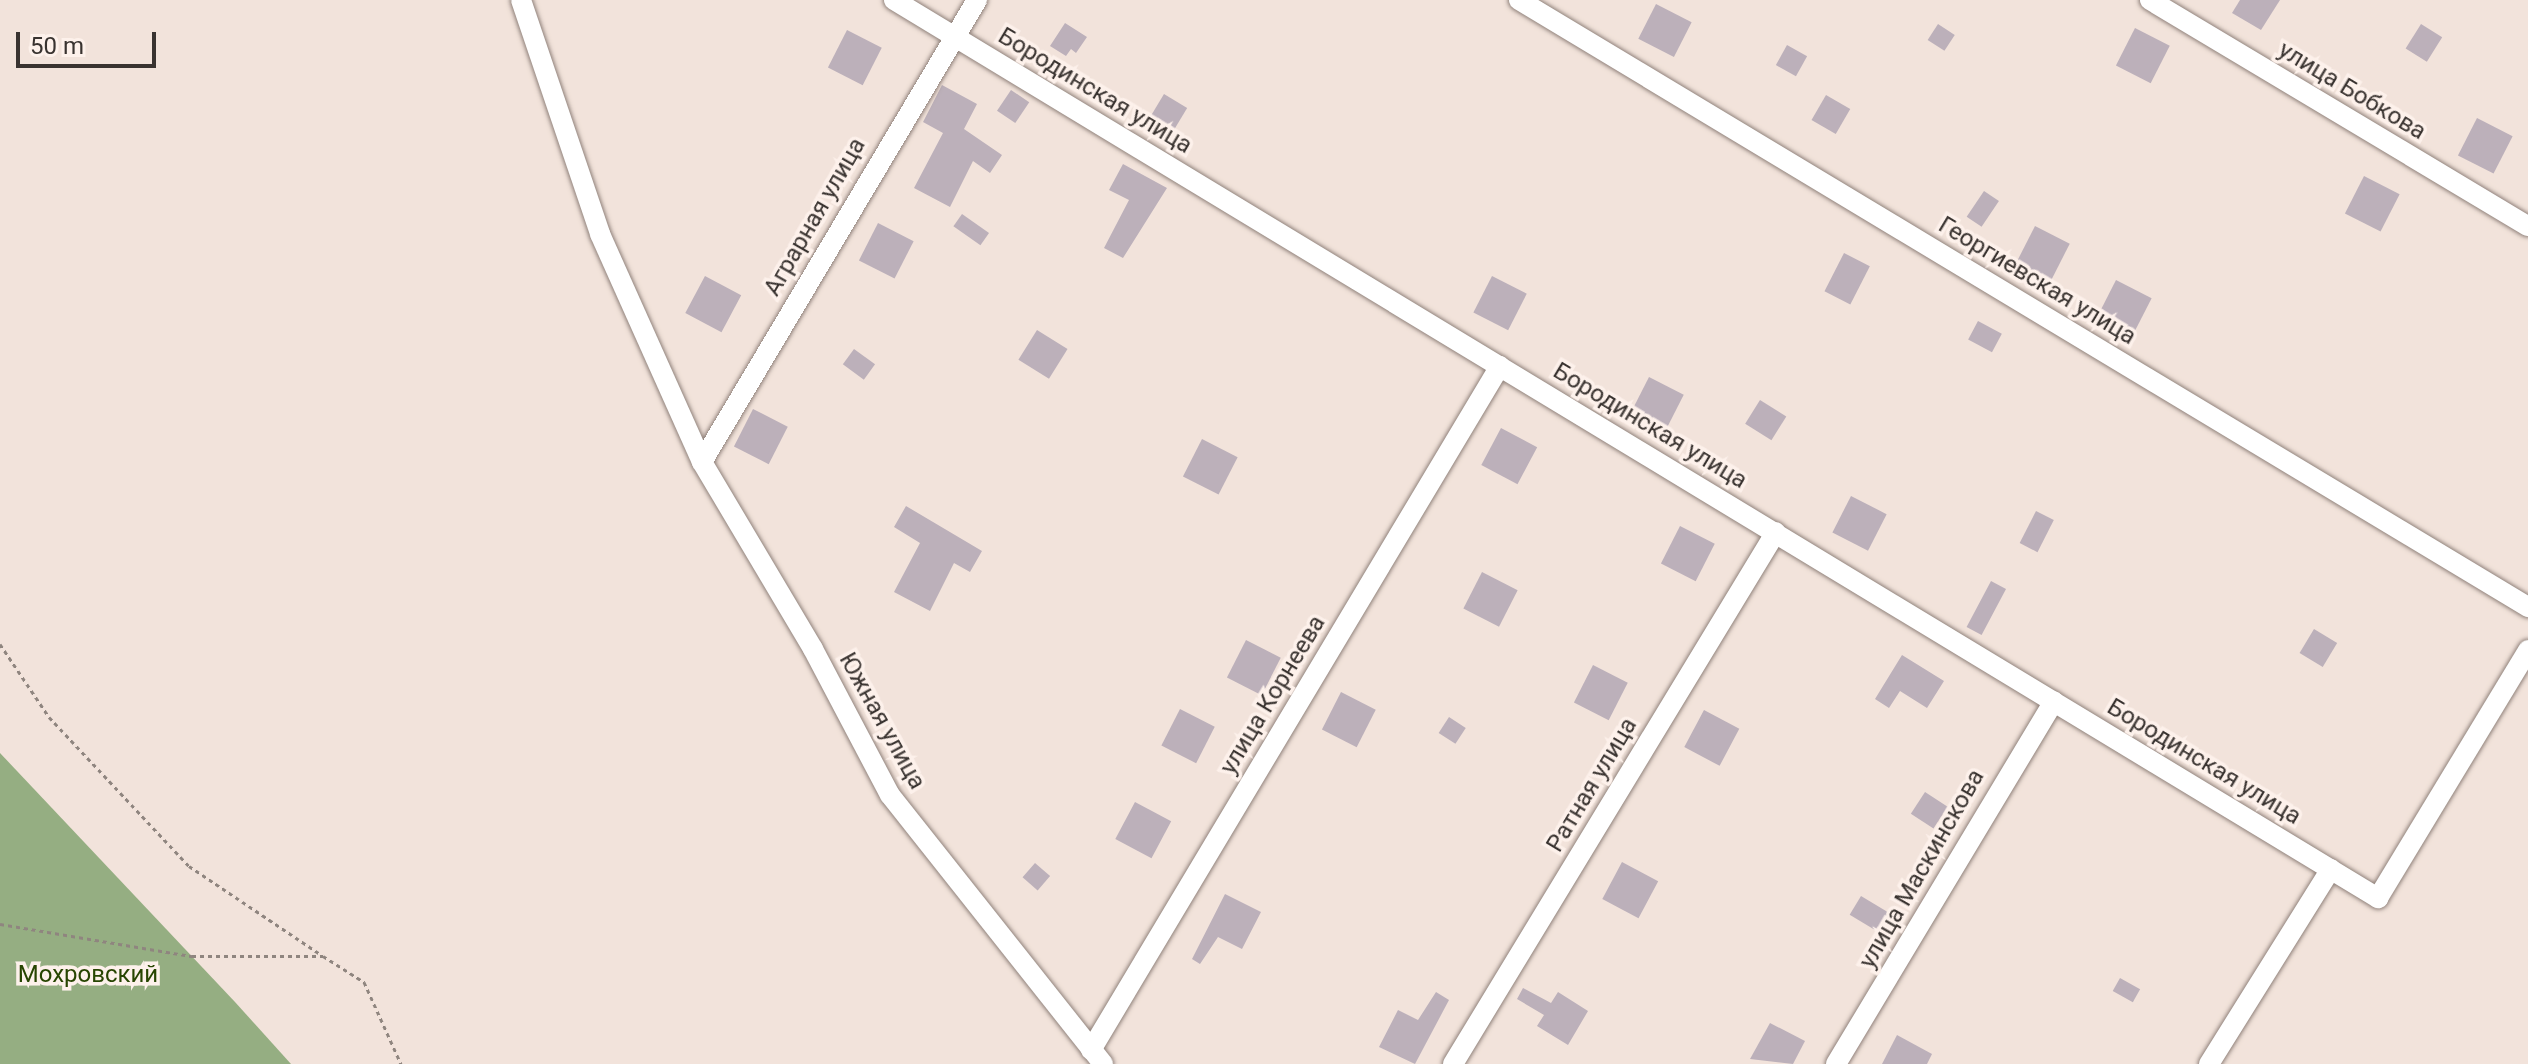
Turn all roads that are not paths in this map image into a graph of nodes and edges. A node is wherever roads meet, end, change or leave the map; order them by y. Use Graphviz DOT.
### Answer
graph roads {
  1 [pos="521,0"];
  2 [pos="894,0"];
  3 [pos="977,0"];
  4 [pos="1519,0"];
  5 [pos="2150,0"];
  6 [pos="952,35"];
  7 [pos="2528,226"];
  8 [pos="1500,366"];
  9 [pos="702,462"];
  10 [pos="1776,532"];
  11 [pos="2528,607"];
  12 [pos="2528,650"];
  13 [pos="2054,701"];
  14 [pos="2331,869"];
  15 [pos="1097,1057"];
  16 [pos="1453,1064"];
  17 [pos="1836,1064"];
  18 [pos="2209,1064"];
  1 -- 9 [label="street, Южная улица"];
  2 -- 6 [label="street, Бородинская улица"];
  3 -- 6 [label="street, Аграрная улица"];
  4 -- 11 [label="street, Георгиевская улица"];
  5 -- 7 [label="street, улица Бобкова"];
  6 -- 8 [label="street, Бородинская улица"];
  6 -- 9 [label="street, Аграрная улица"];
  8 -- 10 [label="street, Бородинская улица"];
  8 -- 15 [label="street, улица Корнеева"];
  9 -- 15 [label="street, Южная улица"];
  10 -- 13 [label="street, Бородинская улица"];
  10 -- 16 [label="street, Ратная улица"];
  12 -- 14 [label="street, Бородинская улица"];
  13 -- 14 [label="street, Бородинская улица"];
  13 -- 17 [label="street, улица Маскинскова"];
  14 -- 18 [label="street"];
}
